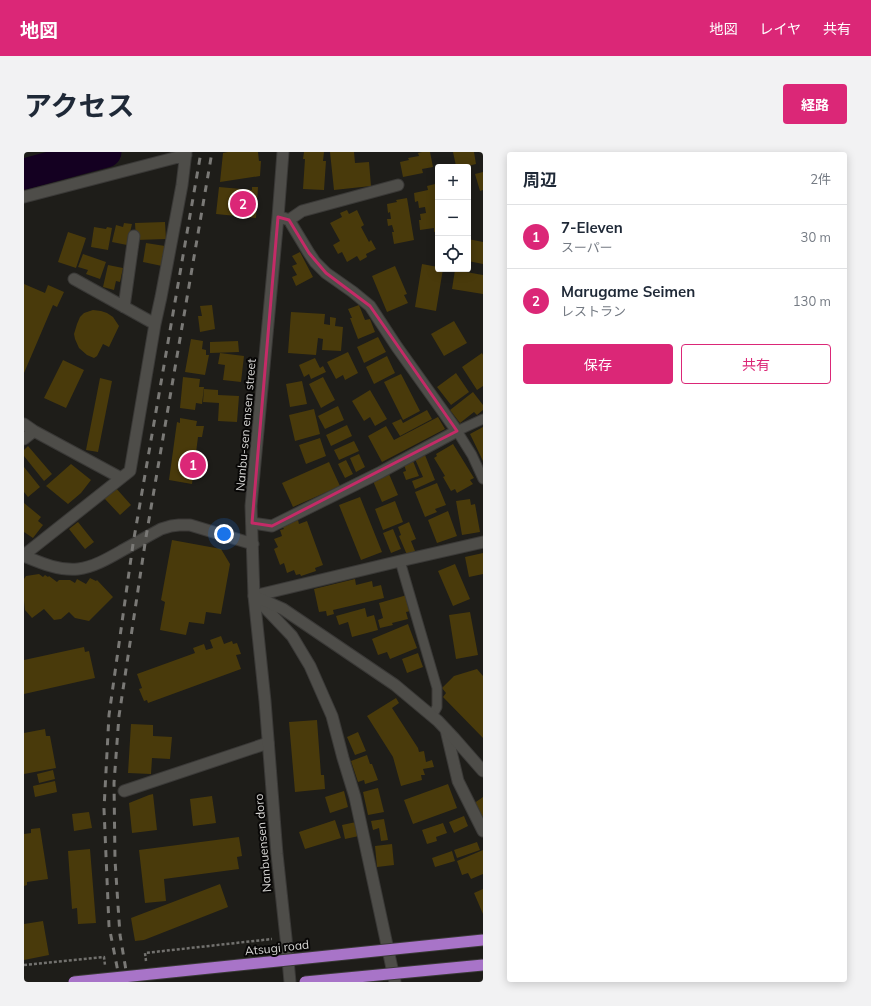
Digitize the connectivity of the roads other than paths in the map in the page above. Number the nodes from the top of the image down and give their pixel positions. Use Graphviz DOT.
graph roads {
  1 [pos="283,152"];
  2 [pos="186,153"];
  3 [pos="398,186"];
  4 [pos="24,197"];
  5 [pos="278,217"];
  6 [pos="289,220"];
  7 [pos="134,236"];
  8 [pos="74,279"];
  9 [pos="124,307"];
  10 [pos="155,324"];
  11 [pos="483,419"];
  12 [pos="24,424"];
  13 [pos="34,431"];
  14 [pos="457,431"];
  15 [pos="24,439"];
  16 [pos="121,478"];
  17 [pos="483,479"];
  18 [pos="252,523"];
  19 [pos="483,542"];
  20 [pos="253,544"];
  21 [pos="24,555"];
  22 [pos="400,561"];
  23 [pos="254,596"];
  24 [pos="265,701"];
  25 [pos="432,716"];
  26 [pos="446,730"];
  27 [pos="268,743"];
  28 [pos="483,771"];
  29 [pos="124,791"];
  30 [pos="483,831"];
  31 [pos="483,940"];
  32 [pos="483,965"];
  33 [pos="74,982"];
  34 [pos="290,982"];
  35 [pos="305,982"];
  36 [pos="395,982"];
  1 -- 5 [label="street, Nanbu-sen ensen street"];
  2 -- 4 [label="street"];
  2 -- 10 [label="street"];
  3 -- 6 [label="street"];
  5 -- 6 [label="street"];
  5 -- 18 [label="street, Nanbu-sen ensen street"];
  6 -- 14 [label="street"];
  7 -- 9 [label="street"];
  8 -- 9 [label="street"];
  9 -- 10 [label="street"];
  10 -- 16 [label="street"];
  11 -- 14 [label="lane"];
  12 -- 13 [label="street"];
  13 -- 15 [label="street"];
  13 -- 16 [label="street"];
  14 -- 17 [label="lane"];
  14 -- 18 [label="street"];
  16 -- 21 [label="street"];
  18 -- 20 [label="street, Nanbu-sen ensen street"];
  19 -- 22 [label="street"];
  20 -- 21 [label="street"];
  20 -- 23 [label="street, Nanbu-sen ensen street"];
  22 -- 23 [label="street"];
  22 -- 25 [label="lane"];
  23 -- 24 [label="street, Nanbu-sen ensen street"];
  23 -- 25 [label="street"];
  23 -- 36 [label="street"];
  24 -- 27 [label="street, Nanbuensen doro"];
  25 -- 26 [label="street"];
  26 -- 28 [label="street"];
  26 -- 30 [label="street"];
  27 -- 29 [label="street"];
  27 -- 34 [label="street, Nanbuensen doro"];
  31 -- 33 [label="highway, Atsugi road, bridge"];
  32 -- 35 [label="highway, bridge"];
}
